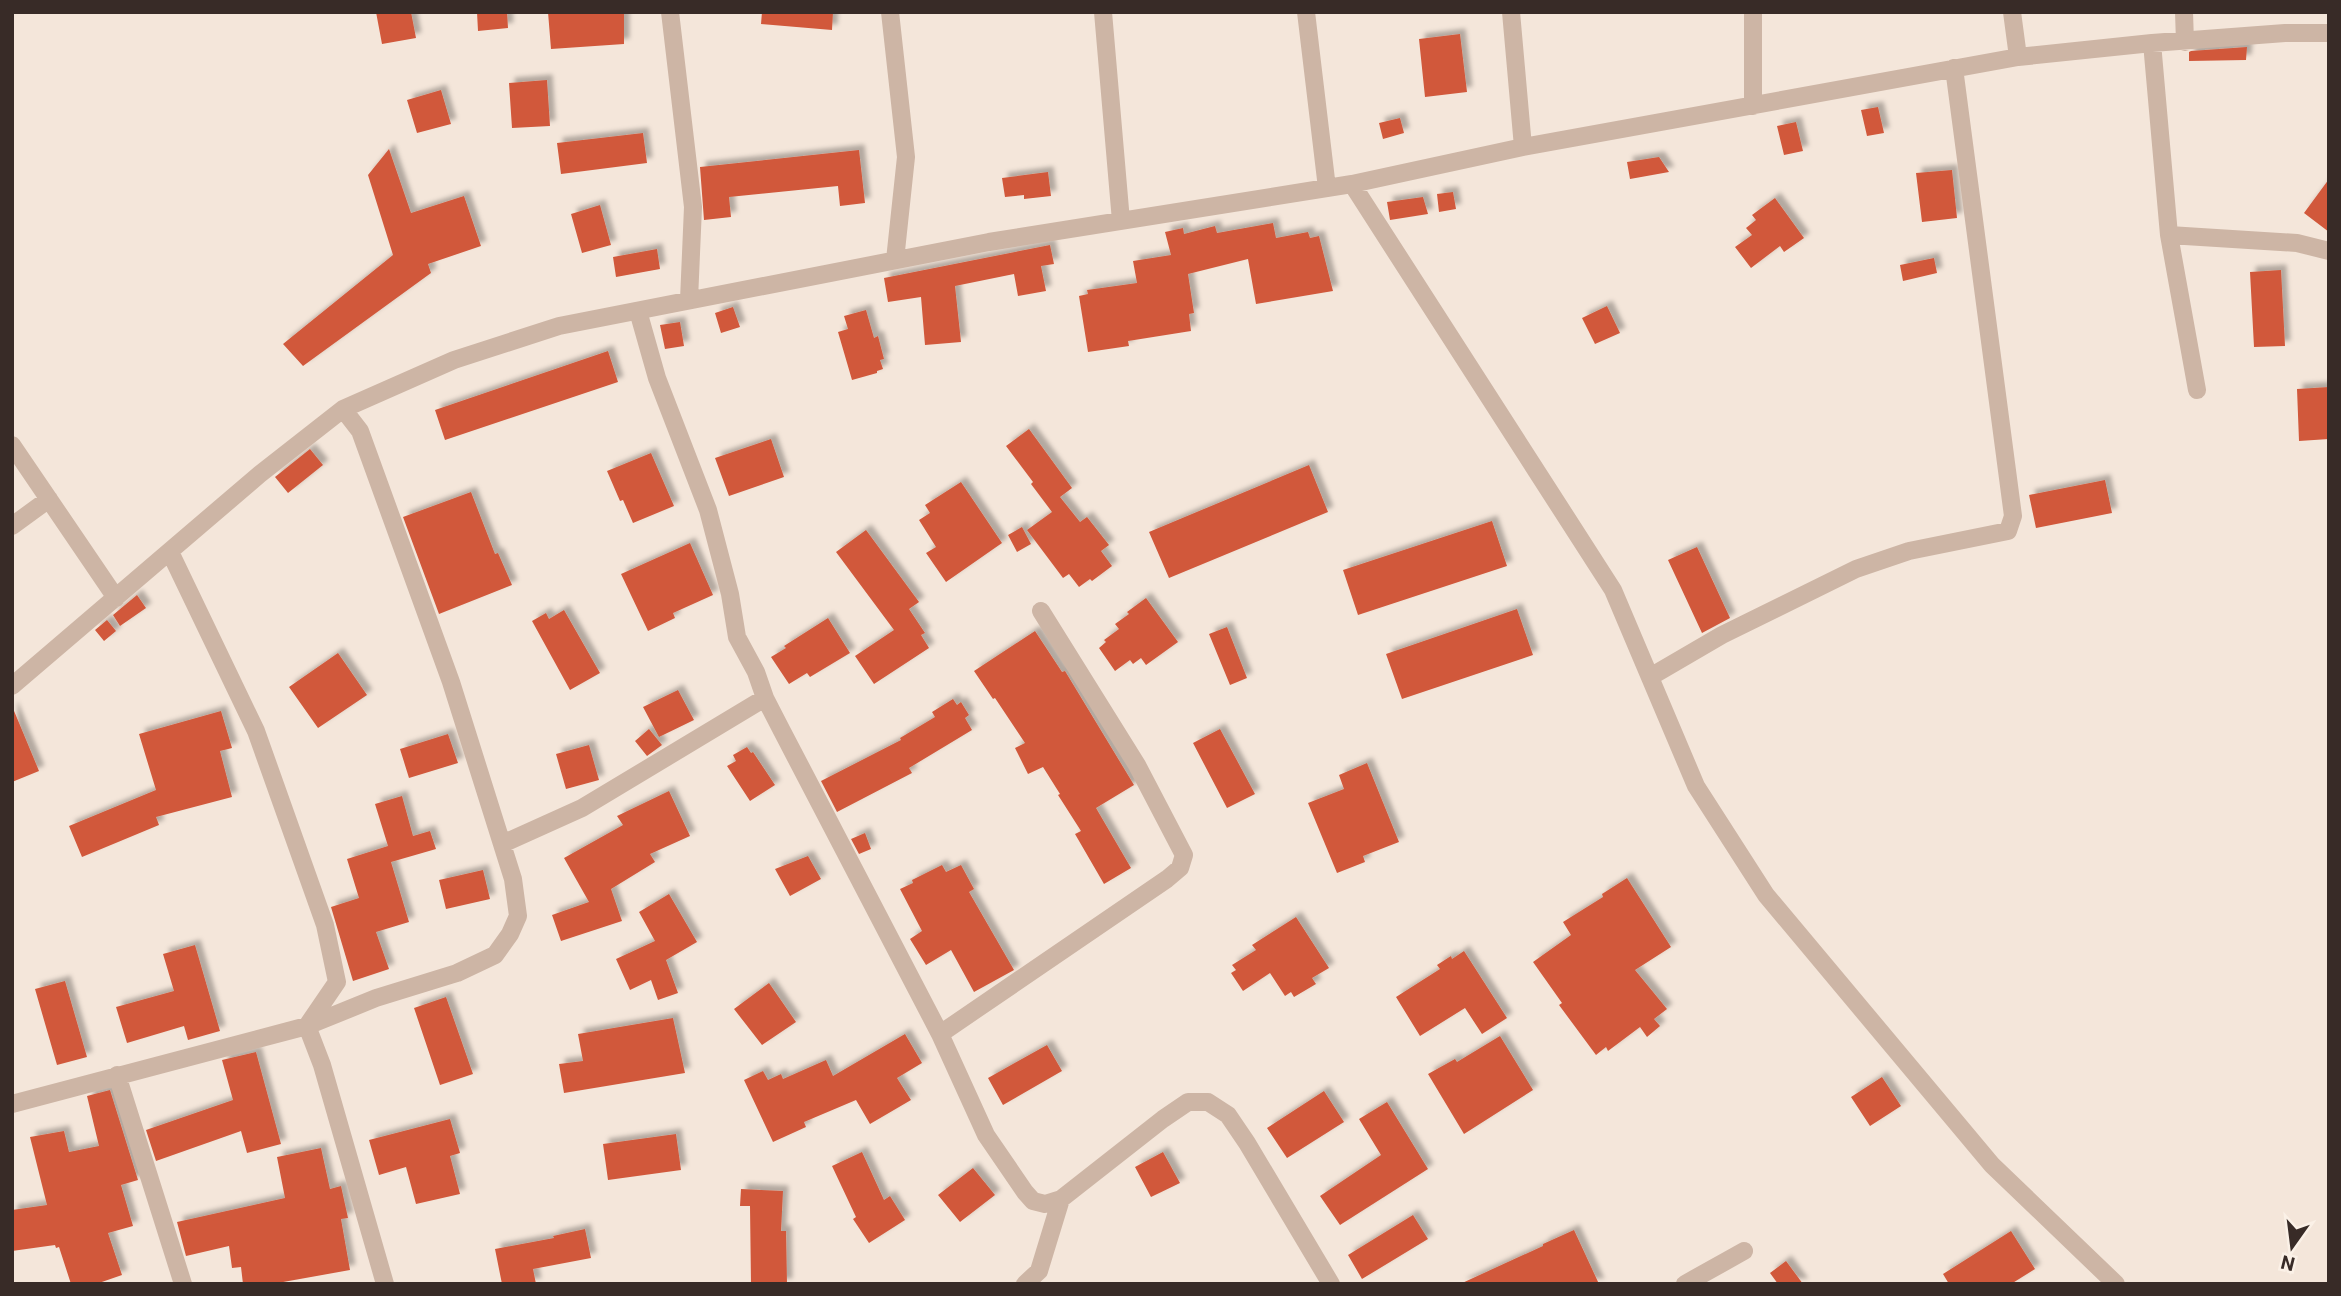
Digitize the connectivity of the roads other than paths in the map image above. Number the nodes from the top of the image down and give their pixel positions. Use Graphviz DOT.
graph roads {
  1 [pos="670,12"];
  2 [pos="890,12"];
  3 [pos="1103,12"];
  4 [pos="1306,12"];
  5 [pos="1511,12"];
  6 [pos="1753,12"];
  7 [pos="2012,12"];
  8 [pos="2184,12"];
  9 [pos="2329,33"];
  10 [pos="2185,42"];
  11 [pos="2152,43"];
  12 [pos="2018,57"];
  13 [pos="1954,68"];
  14 [pos="1753,106"];
  15 [pos="1523,147"];
  16 [pos="1352,184"];
  17 [pos="1327,188"];
  18 [pos="1121,221"];
  19 [pos="2169,235"];
  20 [pos="2329,251"];
  21 [pos="895,260"];
  22 [pos="689,300"];
  23 [pos="638,311"];
  24 [pos="2197,390"];
  25 [pos="343,409"];
  26 [pos="12,445"];
  27 [pos="49,499"];
  28 [pos="12,526"];
  29 [pos="170,552"];
  30 [pos="116,598"];
  31 [pos="1041,611"];
  32 [pos="1650,677"];
  33 [pos="12,686"];
  34 [pos="765,698"];
  35 [pos="502,844"];
  36 [pos="307,1026"];
  37 [pos="940,1034"];
  38 [pos="117,1075"];
  39 [pos="12,1104"];
  40 [pos="1061,1199"];
  41 [pos="1744,1251"];
  42 [pos="183,1284"];
  43 [pos="385,1284"];
  44 [pos="1025,1284"];
  45 [pos="1331,1284"];
  46 [pos="1685,1284"];
  47 [pos="2116,1284"];
  1 -- 22 [label="street"];
  2 -- 21 [label="street"];
  3 -- 18 [label="street"];
  4 -- 17 [label="street"];
  5 -- 15 [label="street"];
  6 -- 14 [label="street"];
  7 -- 12 [label="street"];
  8 -- 10 [label="street"];
  9 -- 10 [label="street"];
  10 -- 11 [label="street"];
  11 -- 12 [label="street"];
  11 -- 19 [label="street"];
  12 -- 13 [label="street"];
  13 -- 14 [label="street"];
  13 -- 32 [label="street"];
  14 -- 15 [label="street"];
  15 -- 16 [label="street"];
  16 -- 17 [label="street"];
  16 -- 32 [label="street"];
  17 -- 18 [label="street"];
  18 -- 21 [label="street"];
  19 -- 20 [label="street"];
  19 -- 24 [label="street"];
  21 -- 22 [label="street"];
  22 -- 23 [label="street"];
  23 -- 25 [label="street"];
  23 -- 34 [label="street"];
  25 -- 29 [label="street"];
  25 -- 35 [label="street"];
  26 -- 27 [label="street"];
  27 -- 28 [label="street"];
  27 -- 30 [label="street"];
  29 -- 30 [label="street"];
  29 -- 36 [label="street"];
  30 -- 33 [label="street"];
  31 -- 37 [label="street"];
  32 -- 47 [label="street"];
  34 -- 35 [label="street"];
  34 -- 37 [label="street"];
  35 -- 36 [label="street"];
  36 -- 38 [label="street"];
  36 -- 43 [label="street"];
  37 -- 40 [label="street"];
  38 -- 39 [label="street"];
  38 -- 42 [label="street"];
  40 -- 44 [label="street"];
  40 -- 45 [label="street"];
  41 -- 46 [label="street"];
}
